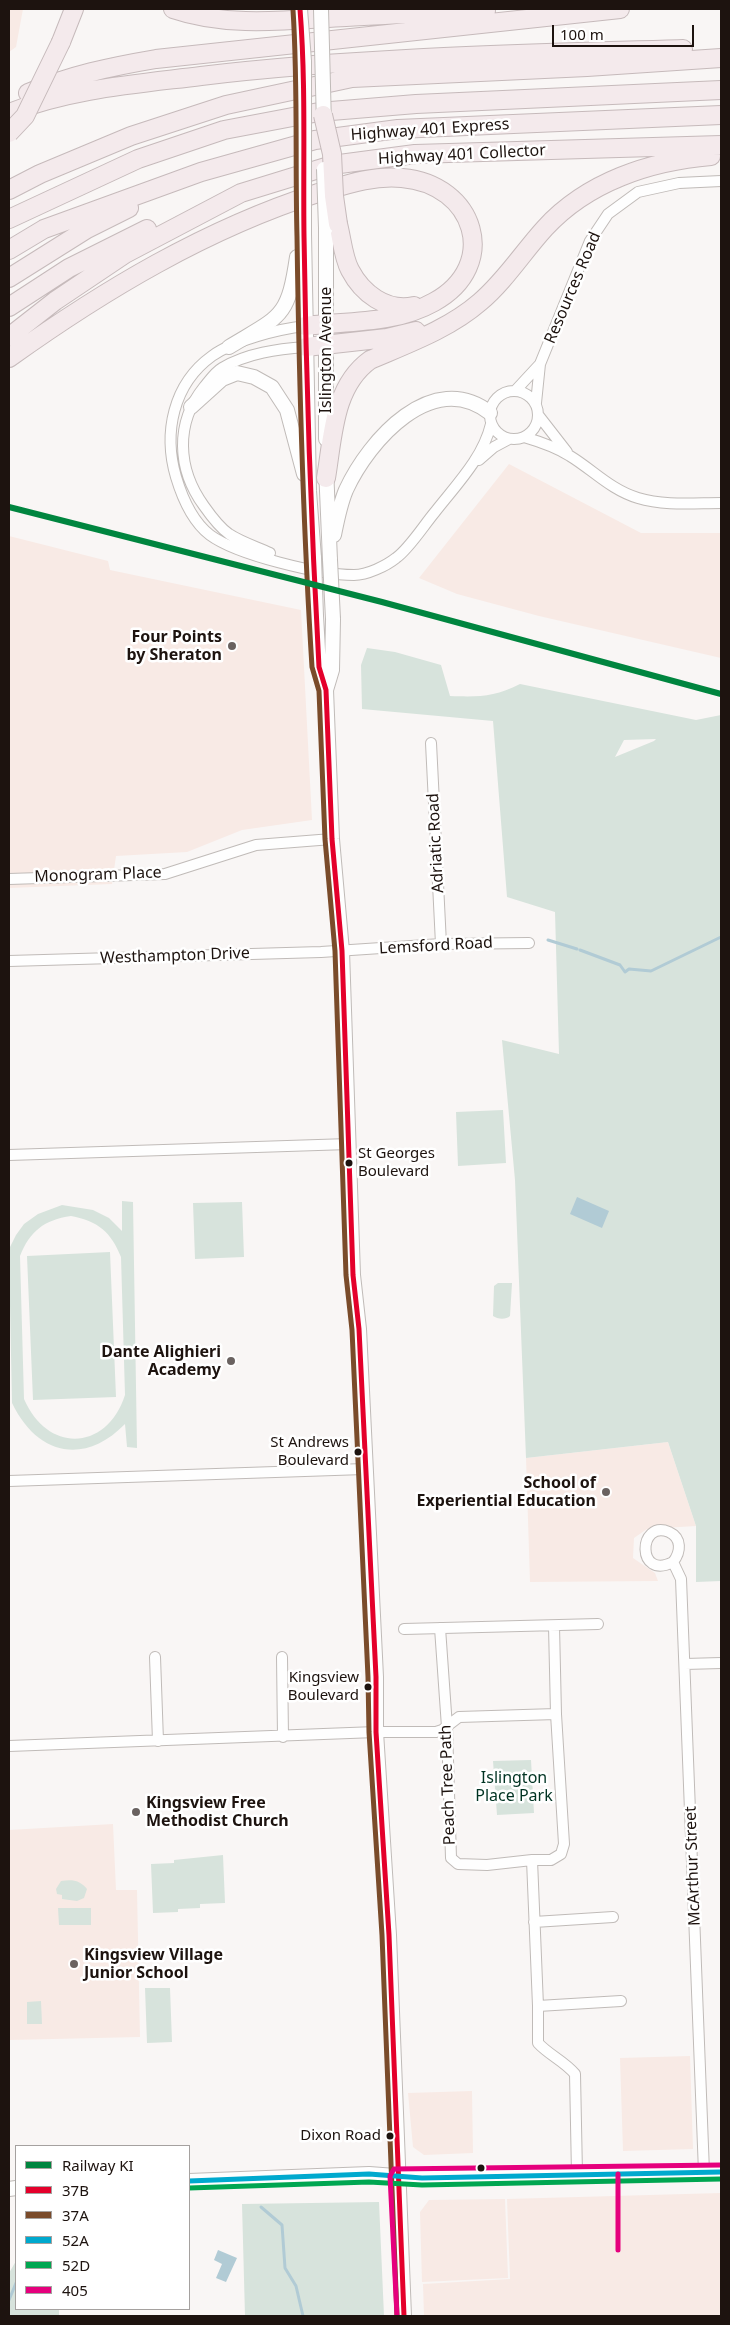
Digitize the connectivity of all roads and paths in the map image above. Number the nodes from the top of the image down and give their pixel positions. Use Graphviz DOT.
graph roads {
  1 [pos="74,9"];
  2 [pos="173,9"];
  3 [pos="300,9"];
  4 [pos="321,9"];
  5 [pos="520,9"];
  6 [pos="614,9"];
  7 [pos="721,46"];
  8 [pos="721,58"];
  9 [pos="721,90"];
  10 [pos="9,100"];
  11 [pos="9,114"];
  12 [pos="323,115"];
  13 [pos="721,115"];
  14 [pos="9,134"];
  15 [pos="721,144"];
  16 [pos="721,155"];
  17 [pos="201,172"];
  18 [pos="721,181"];
  19 [pos="9,190"];
  20 [pos="241,193"];
  21 [pos="9,218"];
  22 [pos="332,226"];
  23 [pos="304,234"];
  24 [pos="9,250"];
  25 [pos="9,278"];
  26 [pos="436,301"];
  27 [pos="9,307"];
  28 [pos="452,321"];
  29 [pos="326,324"];
  30 [pos="305,326"];
  31 [pos="9,337"];
  32 [pos="326,344"];
  33 [pos="229,347"];
  34 [pos="306,347"];
  35 [pos="9,358"];
  36 [pos="540,364"];
  37 [pos="515,391"];
  38 [pos="536,404"];
  39 [pos="191,407"];
  40 [pos="539,416"];
  41 [pos="491,418"];
  42 [pos="524,437"];
  43 [pos="510,439"];
  44 [pos="571,456"];
  45 [pos="472,465"];
  46 [pos="326,478"];
  47 [pos="309,491"];
  48 [pos="721,503"];
  49 [pos="330,560"];
  50 [pos="303,568"];
  51 [pos="326,690"];
  52 [pos="431,743"];
  53 [pos="332,839"];
  54 [pos="9,879"];
  55 [pos="529,943"];
  56 [pos="441,944"];
  57 [pos="342,951"];
  58 [pos="9,961"];
  59 [pos="349,1144"];
  60 [pos="9,1155"];
  61 [pos="364,1469"];
  62 [pos="9,1481"];
  63 [pos="673,1562"];
  64 [pos="598,1624"];
  65 [pos="554,1626"];
  66 [pos="440,1628"];
  67 [pos="404,1629"];
  68 [pos="155,1657"];
  69 [pos="282,1658"];
  70 [pos="721,1663"];
  71 [pos="685,1664"];
  72 [pos="556,1714"];
  73 [pos="447,1727"];
  74 [pos="376,1732"];
  75 [pos="283,1737"];
  76 [pos="158,1741"];
  77 [pos="9,1746"];
  78 [pos="532,1860"];
  79 [pos="613,1917"];
  80 [pos="534,1922"];
  81 [pos="621,2001"];
  82 [pos="538,2006"];
  83 [pos="704,2172"];
  84 [pos="721,2172"];
  85 [pos="577,2174"];
  86 [pos="397,2176"];
  87 [pos="190,2180"];
  88 [pos="404,2316"];
  1 -- 14 [label="highway, bridge"];
  2 -- 5 [label="highway"];
  3 -- 23 [label="main road, Islington Avenue, bridge"];
  4 -- 12 [label="main road, bridge"];
  5 -- 6 [label="highway"];
  6 -- 10 [label="highway"];
  7 -- 11 [label="highway"];
  8 -- 19 [label="highway"];
  9 -- 21 [label="highway, Highway 401 Express"];
  12 -- 22 [label="highway, bridge"];
  13 -- 17 [label="highway, Highway 401 Express"];
  15 -- 20 [label="highway, Highway 401 Collector"];
  16 -- 28 [label="highway"];
  17 -- 24 [label="highway, Highway 401 Express"];
  17 -- 25 [label="highway"];
  18 -- 36 [label="street, Resources Road"];
  20 -- 27 [label="highway"];
  20 -- 31 [label="highway, Highway 401 Collector"];
  22 -- 26 [label="highway"];
  22 -- 29 [label="main road, Islington Avenue"];
  23 -- 30 [label="main road, Islington Avenue"];
  23 -- 33 [label="main road"];
  26 -- 29 [label="highway"];
  26 -- 35 [label="highway"];
  28 -- 32 [label="highway"];
  28 -- 46 [label="highway"];
  29 -- 30 [label="highway"];
  29 -- 32 [label="main road, Islington Avenue"];
  30 -- 33 [label="street"];
  30 -- 34 [label="main road, Islington Avenue"];
  32 -- 34 [label="highway"];
  32 -- 46 [label="main road, Islington Avenue"];
  33 -- 50 [label="street"];
  34 -- 39 [label="street"];
  34 -- 47 [label="main road, Islington Avenue"];
  36 -- 37 [label="street, Resources Road"];
  36 -- 38 [label="street, Resources Road"];
  37 -- 38 [label="street"];
  37 -- 41 [label="street"];
  38 -- 40 [label="street"];
  39 -- 47 [label="main road"];
  39 -- 50 [label="street"];
  40 -- 42 [label="street"];
  40 -- 44 [label="street"];
  41 -- 43 [label="street"];
  41 -- 45 [label="street"];
  41 -- 49 [label="main road"];
  42 -- 43 [label="street"];
  42 -- 44 [label="street"];
  43 -- 45 [label="street"];
  44 -- 48 [label="street"];
  45 -- 50 [label="street"];
  46 -- 49 [label="main road, Islington Avenue"];
  47 -- 51 [label="main road, Islington Avenue, bridge"];
  49 -- 51 [label="main road, Islington Avenue, bridge"];
  51 -- 53 [label="main road, Islington Avenue"];
  52 -- 56 [label="street, Adriatic Road"];
  53 -- 54 [label="street, Monogram Place"];
  53 -- 57 [label="main road, Islington Avenue"];
  55 -- 56 [label="street, Lemsford Road"];
  56 -- 57 [label="street, Lemsford Road"];
  57 -- 58 [label="street, Westhampton Drive"];
  57 -- 59 [label="main road, Islington Avenue"];
  59 -- 60 [label="street"];
  59 -- 61 [label="main road, Islington Avenue"];
  61 -- 62 [label="street"];
  61 -- 74 [label="main road, Islington Avenue"];
  63 -- 71 [label="street, McArthur Street"];
  64 -- 65 [label="street"];
  65 -- 66 [label="street"];
  65 -- 72 [label="street"];
  66 -- 67 [label="street"];
  66 -- 73 [label="street, Peach Tree Path"];
  68 -- 76 [label="street"];
  69 -- 75 [label="street"];
  70 -- 71 [label="street"];
  71 -- 83 [label="street, McArthur Street"];
  72 -- 73 [label="street"];
  72 -- 78 [label="street"];
  73 -- 74 [label="street"];
  73 -- 78 [label="street, Peach Tree Path"];
  74 -- 75 [label="street"];
  74 -- 86 [label="main road, Islington Avenue"];
  75 -- 76 [label="street"];
  76 -- 77 [label="street"];
  78 -- 80 [label="street"];
  79 -- 80 [label="street"];
  80 -- 82 [label="street"];
  81 -- 82 [label="street"];
  82 -- 85 [label="street"];
  83 -- 84 [label="main road"];
  83 -- 85 [label="main road"];
  85 -- 86 [label="main road"];
  86 -- 87 [label="main road"];
  86 -- 88 [label="main road, Islington Avenue"];
}
